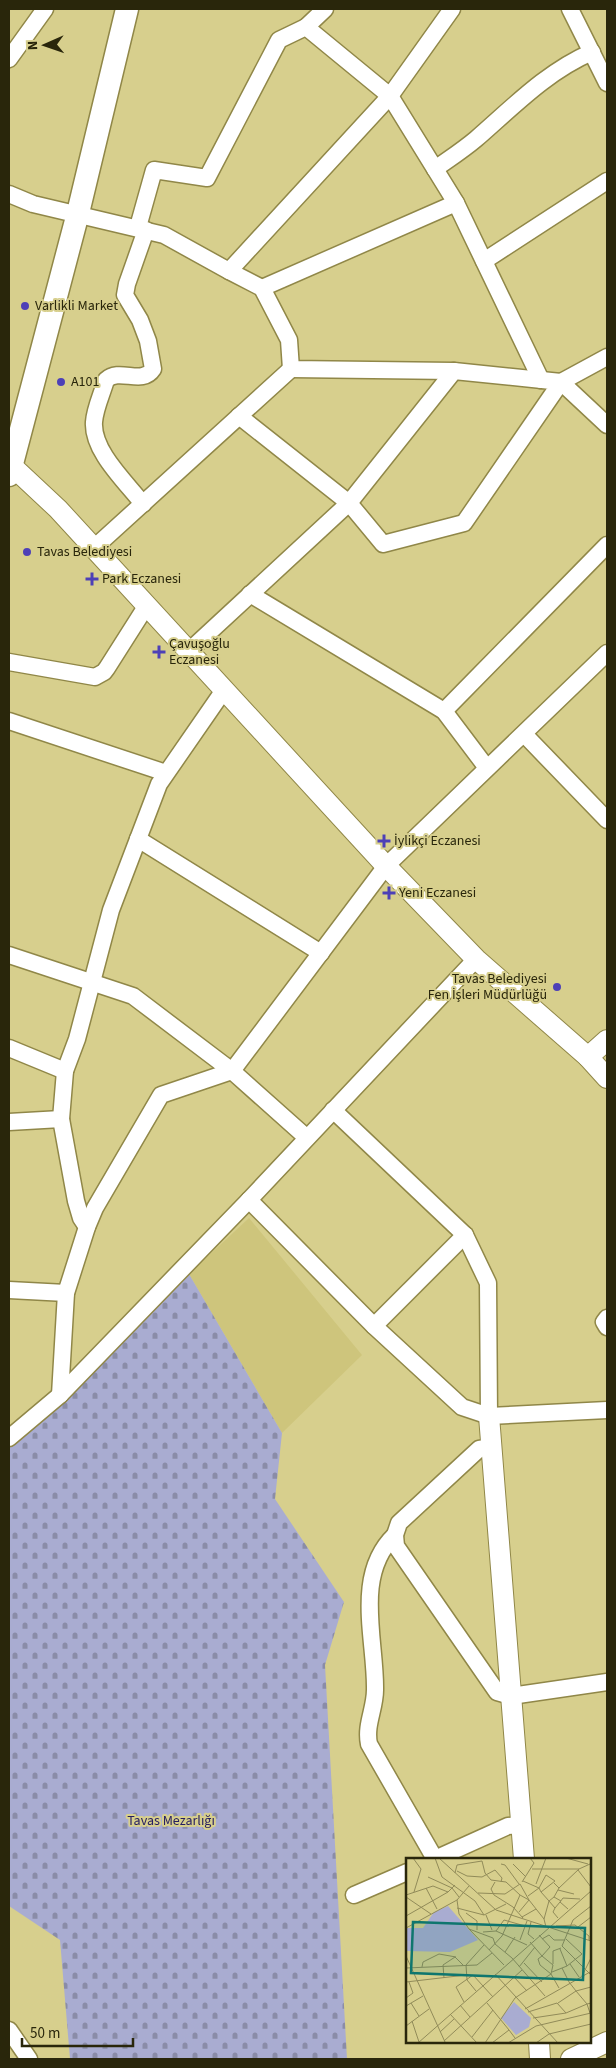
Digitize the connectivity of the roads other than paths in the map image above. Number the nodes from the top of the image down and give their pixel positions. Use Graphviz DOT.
graph roads {
  1 [pos="46,9"];
  2 [pos="127,9"];
  3 [pos="325,9"];
  4 [pos="452,9"];
  5 [pos="556,9"];
  6 [pos="573,14"];
  7 [pos="306,27"];
  8 [pos="592,52"];
  9 [pos="9,60"];
  10 [pos="607,83"];
  11 [pos="390,96"];
  12 [pos="435,169"];
  13 [pos="607,181"];
  14 [pos="9,194"];
  15 [pos="456,203"];
  16 [pos="78,213"];
  17 [pos="142,228"];
  18 [pos="484,261"];
  19 [pos="229,271"];
  20 [pos="262,288"];
  21 [pos="607,357"];
  22 [pos="291,369"];
  23 [pos="454,372"];
  24 [pos="541,380"];
  25 [pos="561,382"];
  26 [pos="239,416"];
  27 [pos="607,425"];
  28 [pos="9,467"];
  29 [pos="349,503"];
  30 [pos="143,504"];
  31 [pos="607,545"];
  32 [pos="94,548"];
  33 [pos="250,594"];
  34 [pos="147,606"];
  35 [pos="188,651"];
  36 [pos="607,653"];
  37 [pos="9,662"];
  38 [pos="224,690"];
  39 [pos="444,711"];
  40 [pos="9,721"];
  41 [pos="524,734"];
  42 [pos="487,768"];
  43 [pos="166,773"];
  44 [pos="607,820"];
  45 [pos="138,839"];
  46 [pos="386,866"];
  47 [pos="321,953"];
  48 [pos="9,955"];
  49 [pos="476,959"];
  50 [pos="92,982"];
  51 [pos="607,1040"];
  52 [pos="9,1048"];
  53 [pos="588,1058"];
  54 [pos="65,1071"];
  55 [pos="232,1072"];
  56 [pos="607,1078"];
  57 [pos="333,1110"];
  58 [pos="61,1119"];
  59 [pos="9,1122"];
  60 [pos="306,1137"];
  61 [pos="249,1200"];
  62 [pos="87,1227"];
  63 [pos="465,1234"];
  64 [pos="9,1290"];
  65 [pos="66,1293"];
  66 [pos="607,1318"];
  67 [pos="374,1326"];
  68 [pos="607,1327"];
  69 [pos="60,1395"];
  70 [pos="607,1410"];
  71 [pos="489,1416"];
  72 [pos="9,1438"];
  73 [pos="492,1447"];
  74 [pos="395,1535"];
  75 [pos="607,1682"];
  76 [pos="512,1696"];
  77 [pos="522,1825"];
  78 [pos="434,1858"];
  79 [pos="437,1858"];
  80 [pos="524,1858"];
  81 [pos="406,1872"];
  82 [pos="354,1896"];
  83 [pos="9,2030"];
  84 [pos="607,2042"];
  85 [pos="539,2043"];
  86 [pos="29,2059"];
  87 [pos="540,2059"];
  88 [pos="571,2059"];
  1 -- 9 [label="street"];
  2 -- 16 [label="main road"];
  3 -- 7 [label="street"];
  4 -- 11 [label="street"];
  5 -- 6 [label="street"];
  6 -- 8 [label="street"];
  7 -- 11 [label="street"];
  7 -- 17 [label="street"];
  8 -- 10 [label="street"];
  8 -- 12 [label="street"];
  11 -- 12 [label="street"];
  11 -- 19 [label="street"];
  12 -- 15 [label="street"];
  13 -- 18 [label="street"];
  14 -- 16 [label="street"];
  15 -- 18 [label="street"];
  15 -- 20 [label="street"];
  16 -- 17 [label="street"];
  16 -- 28 [label="main road"];
  17 -- 19 [label="street"];
  17 -- 30 [label="street"];
  18 -- 24 [label="street"];
  19 -- 20 [label="street"];
  20 -- 22 [label="street"];
  21 -- 25 [label="street"];
  22 -- 23 [label="street"];
  22 -- 26 [label="street"];
  23 -- 24 [label="street"];
  23 -- 29 [label="street"];
  24 -- 25 [label="street"];
  25 -- 27 [label="street"];
  25 -- 29 [label="street"];
  26 -- 29 [label="street"];
  26 -- 30 [label="street"];
  28 -- 32 [label="street"];
  29 -- 33 [label="street"];
  30 -- 32 [label="street"];
  31 -- 39 [label="street"];
  32 -- 34 [label="street"];
  33 -- 35 [label="street"];
  33 -- 39 [label="street"];
  34 -- 35 [label="street"];
  34 -- 37 [label="street"];
  35 -- 38 [label="street"];
  36 -- 41 [label="street"];
  38 -- 43 [label="street"];
  38 -- 46 [label="street"];
  39 -- 42 [label="street"];
  40 -- 43 [label="street"];
  41 -- 42 [label="street"];
  41 -- 44 [label="street"];
  42 -- 46 [label="street"];
  43 -- 45 [label="street"];
  45 -- 47 [label="street"];
  45 -- 50 [label="street"];
  46 -- 47 [label="street"];
  46 -- 49 [label="street"];
  47 -- 55 [label="street"];
  48 -- 50 [label="street"];
  49 -- 53 [label="street"];
  49 -- 57 [label="street"];
  50 -- 54 [label="street"];
  50 -- 55 [label="street"];
  51 -- 53 [label="street"];
  52 -- 54 [label="street"];
  53 -- 56 [label="street"];
  54 -- 58 [label="street"];
  55 -- 60 [label="street"];
  55 -- 62 [label="street"];
  57 -- 60 [label="street"];
  57 -- 63 [label="street"];
  58 -- 59 [label="street"];
  58 -- 62 [label="street"];
  60 -- 61 [label="street"];
  61 -- 67 [label="street"];
  61 -- 69 [label="street"];
  62 -- 65 [label="street"];
  63 -- 67 [label="street"];
  63 -- 71 [label="street"];
  64 -- 65 [label="street"];
  65 -- 69 [label="street"];
  66 -- 68 [label="street"];
  67 -- 71 [label="street"];
  69 -- 72 [label="street"];
  70 -- 71 [label="street"];
  71 -- 73 [label="street"];
  73 -- 74 [label="street"];
  73 -- 76 [label="street"];
  74 -- 76 [label="street"];
  74 -- 78 [label="street"];
  75 -- 76 [label="street"];
  76 -- 77 [label="street"];
  77 -- 79 [label="street"];
  77 -- 80 [label="street"];
  81 -- 82 [label="street"];
  83 -- 86 [label="street"];
  84 -- 88 [label="street"];
  85 -- 87 [label="street"];
}
